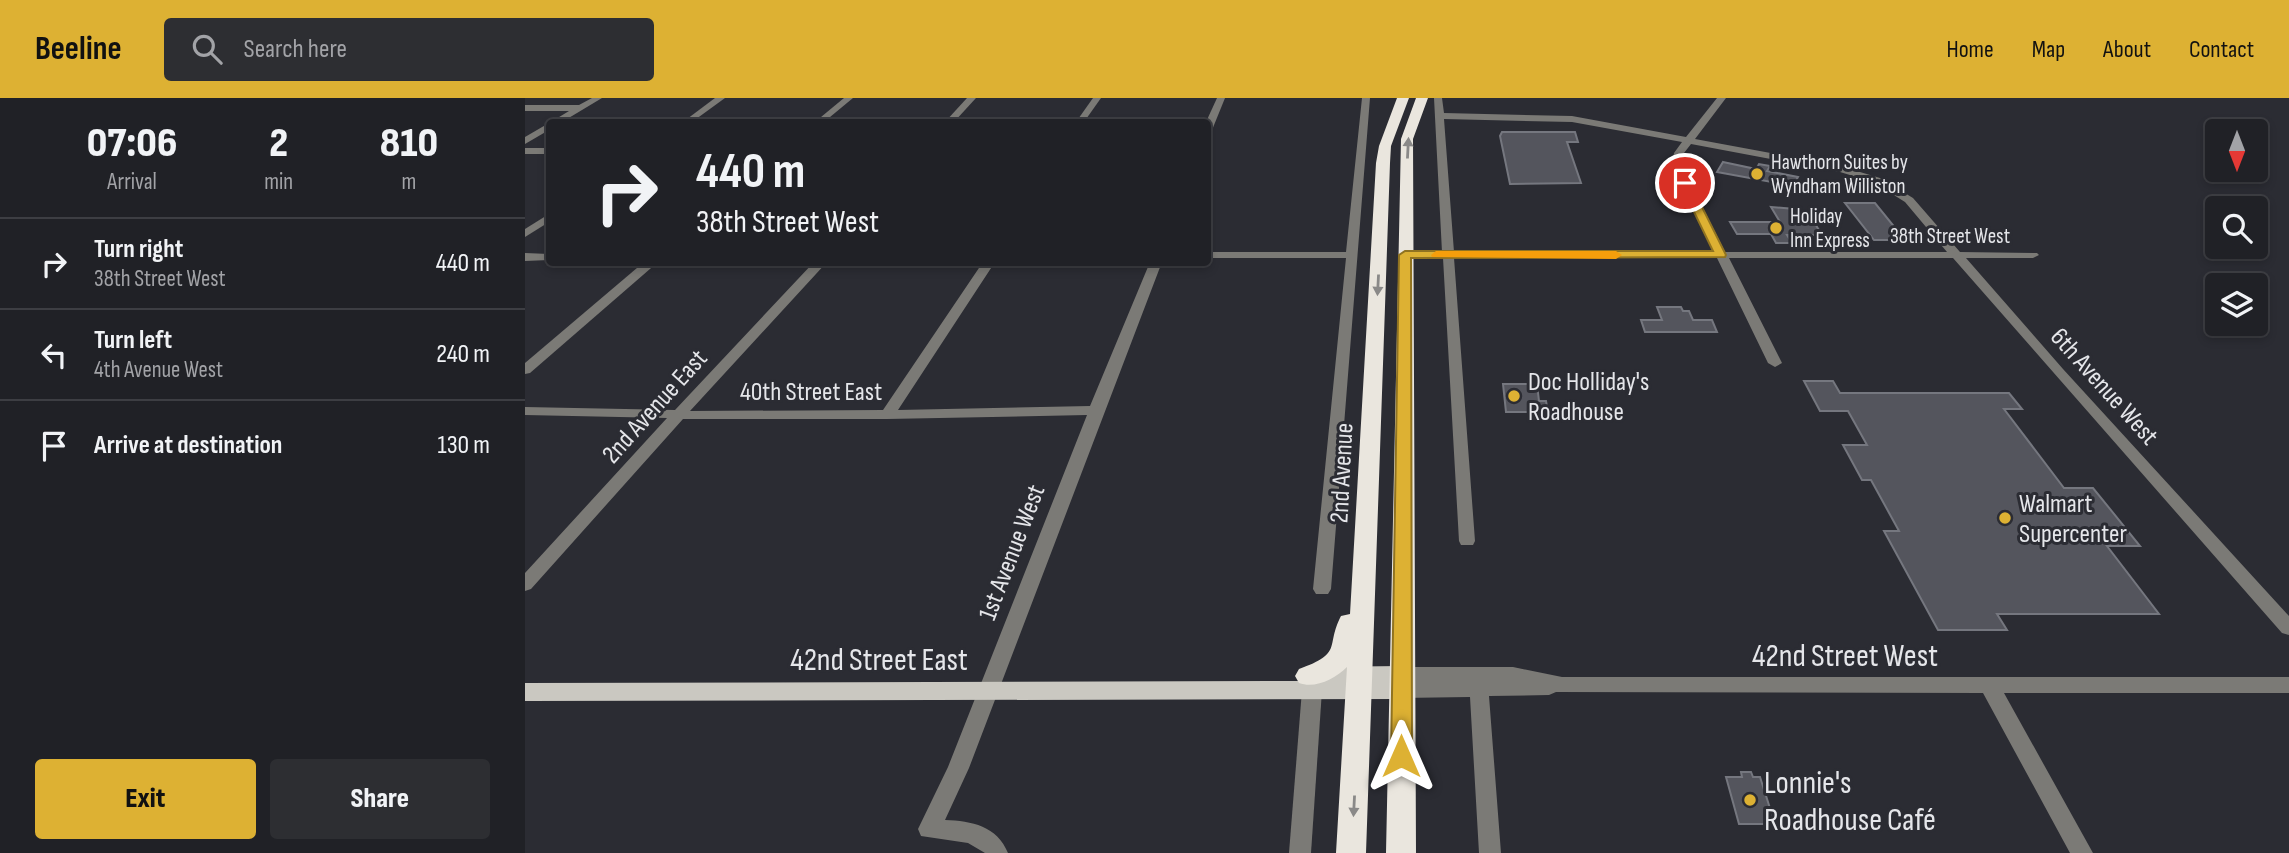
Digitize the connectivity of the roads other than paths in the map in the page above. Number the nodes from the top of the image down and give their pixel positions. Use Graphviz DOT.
graph roads {
  1 [pos="598,98"];
  2 [pos="721,98"];
  3 [pos="849,98"];
  4 [pos="972,98"];
  5 [pos="1097,98"];
  6 [pos="1221,98"];
  7 [pos="1366,98"];
  8 [pos="1403,98"];
  9 [pos="1422,98"];
  10 [pos="1439,98"];
  11 [pos="1722,98"];
  12 [pos="525,108"];
  13 [pos="581,108"];
  14 [pos="1440,116"];
  15 [pos="561,119"];
  16 [pos="691,119"];
  17 [pos="823,119"];
  18 [pos="952,119"];
  19 [pos="1082,119"];
  20 [pos="1211,121"];
  21 [pos="546,129"];
  22 [pos="1389,132"];
  23 [pos="525,141"];
  24 [pos="1689,141"];
  25 [pos="525,151"];
  26 [pos="546,151"];
  27 [pos="546,219"];
  28 [pos="525,234"];
  29 [pos="1211,255"];
  30 [pos="1352,255"];
  31 [pos="1405,255"];
  32 [pos="1449,255"];
  33 [pos="1721,255"];
  34 [pos="1957,255"];
  35 [pos="2033,255"];
  36 [pos="525,257"];
  37 [pos="546,257"];
  38 [pos="647,266"];
  39 [pos="817,266"];
  40 [pos="986,266"];
  41 [pos="1154,266"];
  42 [pos="1775,363"];
  43 [pos="525,370"];
  44 [pos="1096,410"];
  45 [pos="525,411"];
  46 [pos="681,414"];
  47 [pos="887,415"];
  48 [pos="1370,472"];
  49 [pos="1467,541"];
  50 [pos="525,584"];
  51 [pos="1322,589"];
  52 [pos="2289,628"];
  53 [pos="1360,682"];
  54 [pos="1401,682"];
  55 [pos="1310,683"];
  56 [pos="1562,685"];
  57 [pos="1989,685"];
  58 [pos="2289,685"];
  59 [pos="1479,689"];
  60 [pos="986,691"];
  61 [pos="525,692"];
  62 [pos="997,853"];
  63 [pos="1300,853"];
  64 [pos="1351,853"];
  65 [pos="1401,853"];
  66 [pos="1490,853"];
  67 [pos="2082,853"];
  1 -- 13 [label="street"];
  2 -- 16 [label="street"];
  3 -- 17 [label="street"];
  4 -- 18 [label="street"];
  5 -- 19 [label="street"];
  6 -- 20 [label="street"];
  7 -- 30 [label="street"];
  8 -- 22 [label="highway, 2nd Avenue"];
  31 -- 9 [label="highway, one-way"];
  10 -- 14 [label="street"];
  11 -- 24 [label="street"];
  12 -- 13 [label="street"];
  13 -- 15 [label="street"];
  14 -- 24 [label="street, 6th Avenue West"];
  14 -- 32 [label="street"];
  21 -- 23 [label="street"];
  22 -- 31 [label="highway"];
  22 -- 48 [label="highway, 2nd Avenue, one-way"];
  24 -- 33 [label="street"];
  24 -- 34 [label="street, 6th Avenue West"];
  25 -- 26 [label="street"];
  27 -- 28 [label="street"];
  29 -- 30 [label="street"];
  30 -- 51 [label="street"];
  31 -- 32 [label="street, 38th Street West"];
  31 -- 54 [label="highway"];
  32 -- 33 [label="street, 38th Street West"];
  32 -- 49 [label="street"];
  33 -- 34 [label="street, 38th Street West"];
  33 -- 42 [label="street"];
  34 -- 35 [label="street, 38th Street West"];
  34 -- 52 [label="street, 6th Avenue West"];
  36 -- 37 [label="street"];
  38 -- 43 [label="street"];
  39 -- 46 [label="street, 2nd Avenue East"];
  40 -- 47 [label="street"];
  41 -- 44 [label="street, 1st Avenue West"];
  44 -- 47 [label="street, 40th Street East"];
  44 -- 60 [label="street, 1st Avenue West"];
  45 -- 46 [label="street, 40th Street East"];
  46 -- 47 [label="street, 40th Street East"];
  46 -- 50 [label="street, 2nd Avenue East"];
  48 -- 53 [label="highway, 2nd Avenue"];
  48 -- 55 [label="highway"];
  53 -- 54 [label="main road, 42nd Street East"];
  53 -- 55 [label="main road, 42nd Street East"];
  53 -- 64 [label="highway, 2nd Avenue, one-way"];
  54 -- 56 [label="street, 42nd Street West"];
  54 -- 59 [label="street"];
  54 -- 65 [label="highway"];
  55 -- 60 [label="main road, 42nd Street East"];
  55 -- 63 [label="street"];
  56 -- 57 [label="street, 42nd Street West"];
  56 -- 59 [label="street"];
  57 -- 58 [label="street, 42nd Street West"];
  57 -- 67 [label="street"];
  59 -- 66 [label="street"];
  60 -- 61 [label="main road, 42nd Street East"];
  60 -- 62 [label="street, 1st Avenue West"];
}
